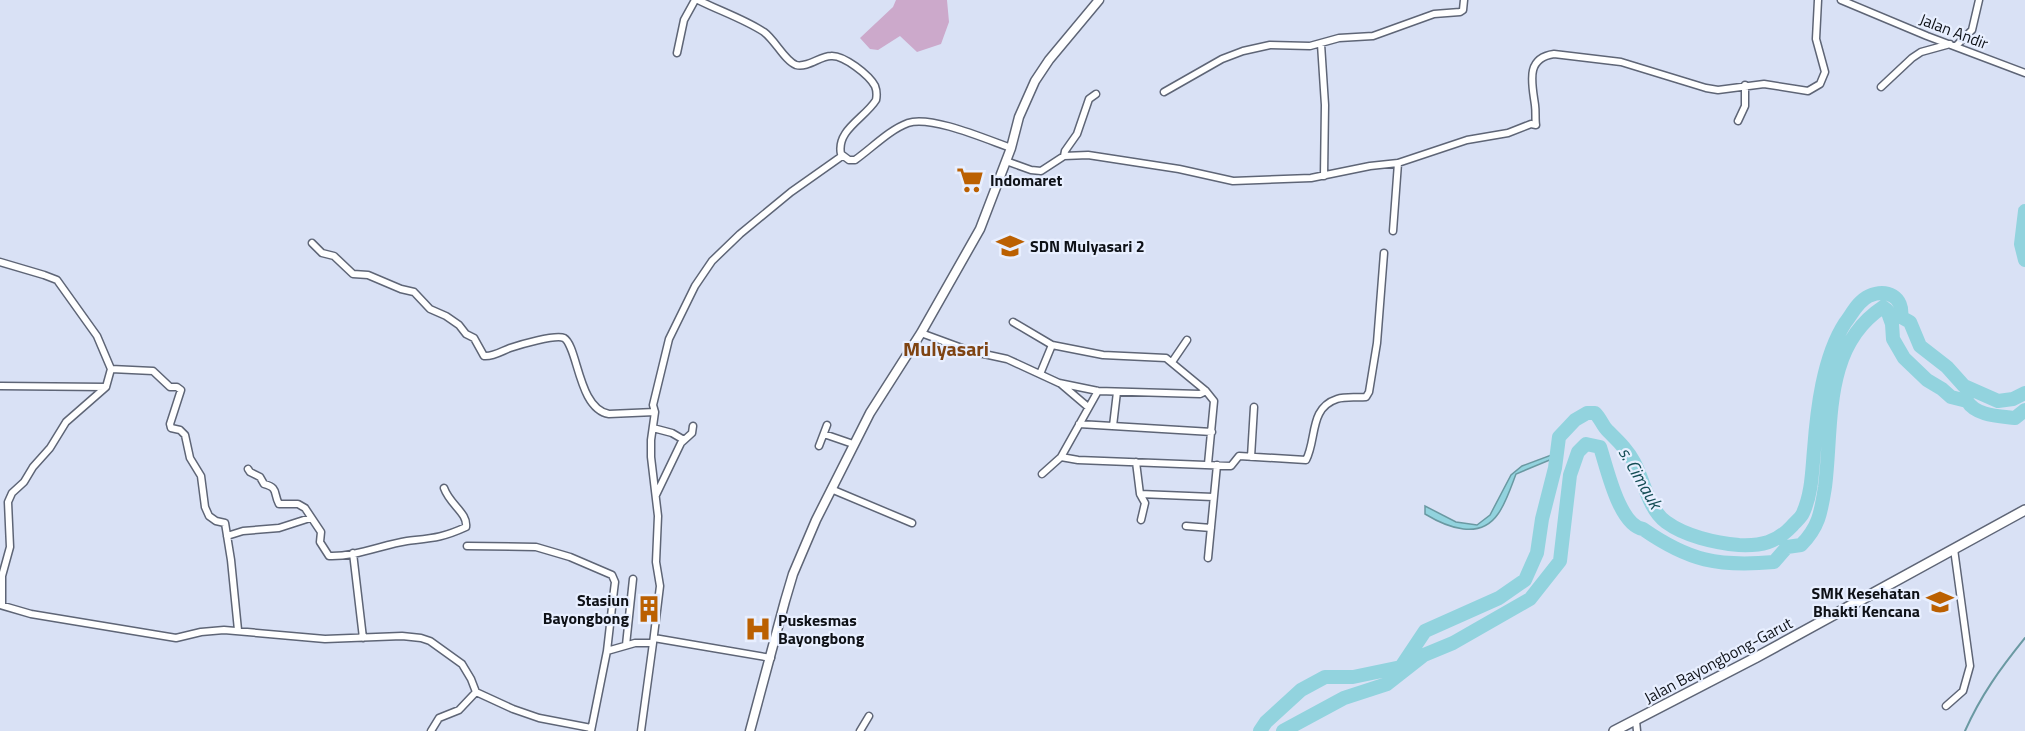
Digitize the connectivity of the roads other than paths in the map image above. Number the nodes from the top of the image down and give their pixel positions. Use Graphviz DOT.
graph roads {
  1 [pos="697,0"];
  2 [pos="1099,0"];
  3 [pos="1464,0"];
  4 [pos="1818,0"];
  5 [pos="1841,0"];
  6 [pos="1979,0"];
  7 [pos="706,2"];
  8 [pos="1321,44"];
  9 [pos="1953,45"];
  10 [pos="677,53"];
  11 [pos="2025,73"];
  12 [pos="1745,85"];
  13 [pos="1881,87"];
  14 [pos="1164,93"];
  15 [pos="1096,94"];
  16 [pos="1738,122"];
  17 [pos="1011,148"];
  18 [pos="842,156"];
  19 [pos="1064,156"];
  20 [pos="1006,161"];
  21 [pos="1398,163"];
  22 [pos="1324,176"];
  23 [pos="1393,231"];
  24 [pos="312,243"];
  25 [pos="1384,254"];
  26 [pos="0,262"];
  27 [pos="1013,322"];
  28 [pos="921,333"];
  29 [pos="1187,340"];
  30 [pos="1052,345"];
  31 [pos="1172,362"];
  32 [pos="111,369"];
  33 [pos="1040,374"];
  34 [pos="1059,382"];
  35 [pos="0,386"];
  36 [pos="106,387"];
  37 [pos="1098,391"];
  38 [pos="1206,391"];
  39 [pos="1117,392"];
  40 [pos="1088,407"];
  41 [pos="1254,407"];
  42 [pos="655,411"];
  43 [pos="1079,424"];
  44 [pos="827,425"];
  45 [pos="693,426"];
  46 [pos="1113,426"];
  47 [pos="653,428"];
  48 [pos="1212,432"];
  49 [pos="824,434"];
  50 [pos="684,440"];
  51 [pos="853,444"];
  52 [pos="819,446"];
  53 [pos="1061,457"];
  54 [pos="1251,457"];
  55 [pos="1136,462"];
  56 [pos="1209,465"];
  57 [pos="1217,465"];
  58 [pos="248,469"];
  59 [pos="1042,474"];
  60 [pos="444,488"];
  61 [pos="831,489"];
  62 [pos="1140,494"];
  63 [pos="656,495"];
  64 [pos="1213,497"];
  65 [pos="2025,510"];
  66 [pos="310,518"];
  67 [pos="1141,520"];
  68 [pos="912,524"];
  69 [pos="1186,526"];
  70 [pos="1211,528"];
  71 [pos="227,536"];
  72 [pos="468,546"];
  73 [pos="1954,549"];
  74 [pos="354,553"];
  75 [pos="1208,558"];
  76 [pos="633,579"];
  77 [pos="1,605"];
  78 [pos="238,630"];
  79 [pos="363,638"];
  80 [pos="654,640"];
  81 [pos="626,645"];
  82 [pos="607,651"];
  83 [pos="771,658"];
  84 [pos="476,692"];
  85 [pos="1946,706"];
  86 [pos="869,716"];
  87 [pos="1636,720"];
  88 [pos="591,730"];
  89 [pos="431,731"];
  90 [pos="641,731"];
  91 [pos="750,731"];
  92 [pos="860,731"];
  93 [pos="1614,731"];
  94 [pos="1636,731"];
  1 -- 7 [label="street"];
  1 -- 10 [label="street"];
  2 -- 17 [label="main road"];
  3 -- 8 [label="street"];
  4 -- 12 [label="street"];
  5 -- 9 [label="street, Jalan Andir"];
  6 -- 9 [label="street"];
  7 -- 18 [label="street"];
  8 -- 14 [label="street"];
  8 -- 22 [label="street"];
  9 -- 11 [label="street, Jalan Andir"];
  9 -- 13 [label="street"];
  12 -- 16 [label="street"];
  12 -- 21 [label="street"];
  15 -- 19 [label="street"];
  17 -- 18 [label="street"];
  17 -- 20 [label="main road"];
  18 -- 42 [label="street"];
  19 -- 20 [label="street"];
  19 -- 22 [label="street"];
  20 -- 28 [label="main road"];
  21 -- 22 [label="street"];
  21 -- 23 [label="street"];
  24 -- 42 [label="street"];
  25 -- 54 [label="street"];
  26 -- 32 [label="street"];
  27 -- 30 [label="street"];
  28 -- 33 [label="street"];
  28 -- 51 [label="main road"];
  29 -- 31 [label="street"];
  30 -- 31 [label="street"];
  30 -- 33 [label="street"];
  31 -- 38 [label="street"];
  32 -- 36 [label="street"];
  32 -- 71 [label="street"];
  33 -- 34 [label="street"];
  34 -- 37 [label="street"];
  34 -- 40 [label="street"];
  35 -- 36 [label="street"];
  36 -- 77 [label="street"];
  37 -- 39 [label="street"];
  37 -- 40 [label="street"];
  38 -- 39 [label="street"];
  38 -- 48 [label="street"];
  39 -- 46 [label="street"];
  40 -- 43 [label="street"];
  41 -- 54 [label="street"];
  42 -- 47 [label="street"];
  43 -- 46 [label="street"];
  43 -- 53 [label="street"];
  44 -- 49 [label="street"];
  45 -- 50 [label="street"];
  46 -- 48 [label="street"];
  47 -- 50 [label="street"];
  47 -- 63 [label="street"];
  48 -- 56 [label="street"];
  49 -- 51 [label="street"];
  49 -- 52 [label="street"];
  50 -- 63 [label="street"];
  51 -- 61 [label="main road"];
  53 -- 55 [label="street"];
  53 -- 59 [label="street"];
  54 -- 57 [label="street"];
  55 -- 56 [label="street"];
  55 -- 62 [label="street"];
  56 -- 57 [label="street"];
  57 -- 64 [label="street"];
  58 -- 66 [label="street"];
  60 -- 74 [label="street"];
  61 -- 68 [label="street"];
  61 -- 83 [label="main road"];
  62 -- 64 [label="street"];
  62 -- 67 [label="street"];
  63 -- 80 [label="street"];
  64 -- 70 [label="street"];
  65 -- 73 [label="main road, Jalan Bayongbong-Garut"];
  66 -- 71 [label="street"];
  66 -- 74 [label="street"];
  69 -- 70 [label="street"];
  70 -- 75 [label="street"];
  71 -- 78 [label="street"];
  72 -- 82 [label="street"];
  73 -- 85 [label="street"];
  73 -- 87 [label="main road, Jalan Bayongbong-Garut"];
  74 -- 79 [label="street"];
  76 -- 81 [label="street"];
  77 -- 78 [label="street"];
  78 -- 79 [label="street"];
  79 -- 84 [label="street"];
  80 -- 81 [label="street"];
  80 -- 83 [label="street"];
  80 -- 90 [label="street"];
  81 -- 82 [label="street"];
  82 -- 88 [label="street"];
  83 -- 91 [label="main road"];
  84 -- 88 [label="street"];
  84 -- 89 [label="street"];
  86 -- 92 [label="street"];
  87 -- 93 [label="main road, Jalan Bayongbong-Garut"];
  87 -- 94 [label="street"];
}
